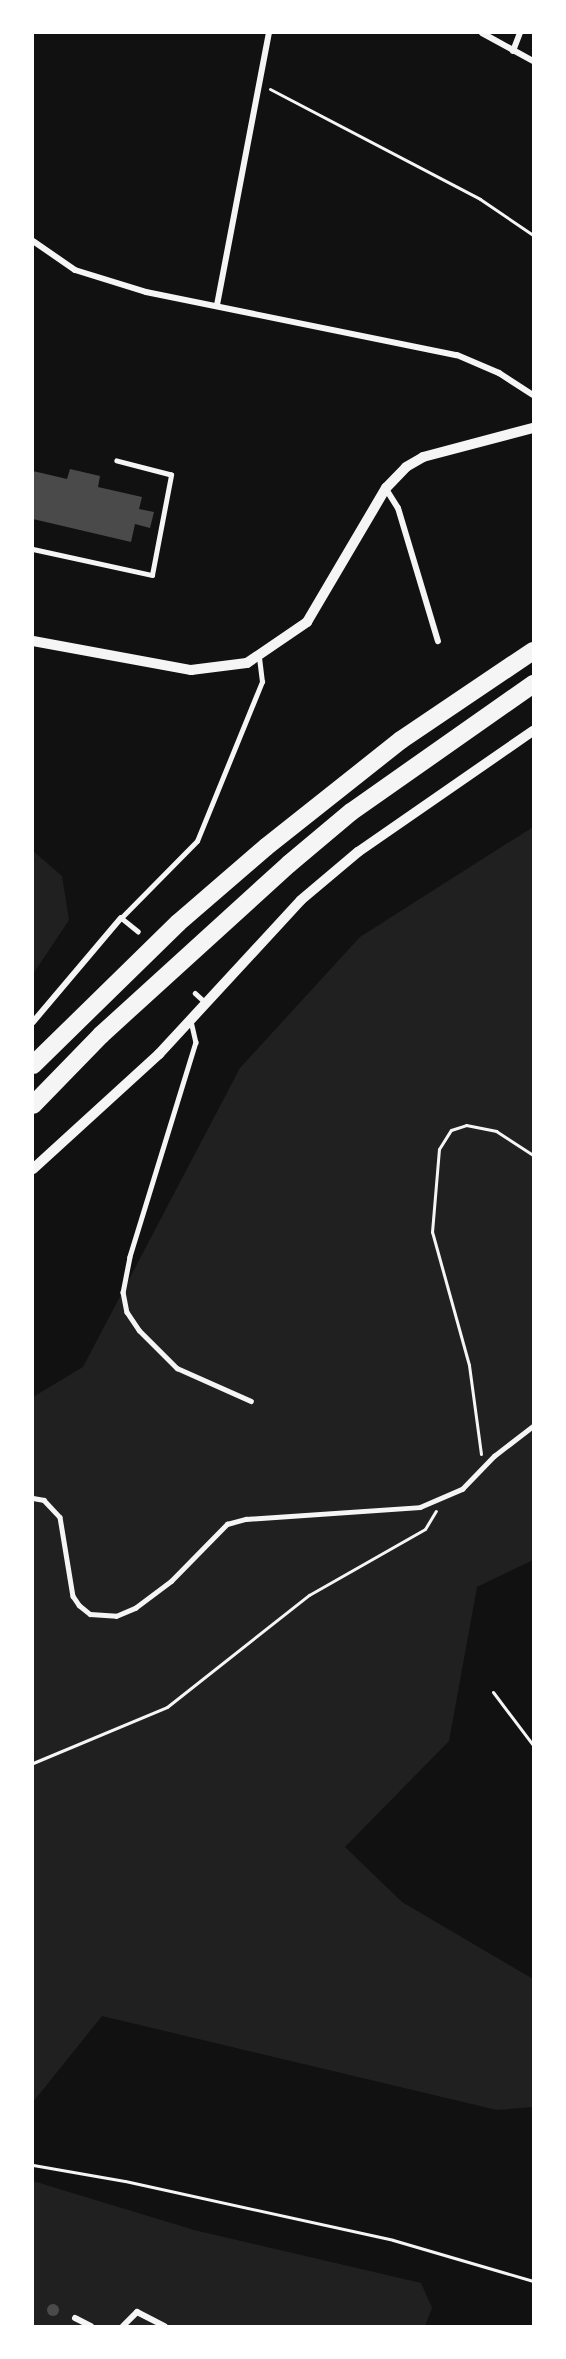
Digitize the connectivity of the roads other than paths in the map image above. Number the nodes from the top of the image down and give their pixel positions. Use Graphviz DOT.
graph roads {
  1 [pos="269,33"];
  2 [pos="482,33"];
  3 [pos="520,33"];
  4 [pos="513,51"];
  5 [pos="533,62"];
  6 [pos="33,241"];
  7 [pos="217,305"];
  8 [pos="533,395"];
  9 [pos="533,428"];
  10 [pos="117,461"];
  11 [pos="386,488"];
  12 [pos="33,549"];
  13 [pos="33,641"];
  14 [pos="438,641"];
  15 [pos="533,651"];
  16 [pos="259,657"];
  17 [pos="533,684"];
  18 [pos="533,731"];
  19 [pos="121,918"];
  20 [pos="138,932"];
  21 [pos="195,993"];
  22 [pos="207,1004"];
  23 [pos="191,1021"];
  24 [pos="33,1022"];
  25 [pos="33,1065"];
  26 [pos="33,1106"];
  27 [pos="33,1169"];
  28 [pos="251,1401"];
  29 [pos="533,1426"];
  30 [pos="33,1498"];
  31 [pos="75,2318"];
  32 [pos="91,2326"];
  33 [pos="123,2326"];
  34 [pos="165,2326"];
  1 -- 7 [label="street"];
  2 -- 4 [label="street"];
  3 -- 4 [label="street"];
  4 -- 5 [label="street"];
  6 -- 7 [label="street"];
  7 -- 8 [label="street"];
  9 -- 11 [label="street"];
  10 -- 12 [label="lane"];
  11 -- 14 [label="street"];
  11 -- 16 [label="street"];
  13 -- 16 [label="street"];
  15 -- 25 [label="highway"];
  16 -- 19 [label="lane"];
  17 -- 26 [label="highway"];
  18 -- 22 [label="street"];
  19 -- 20 [label="lane"];
  19 -- 24 [label="street"];
  21 -- 22 [label="lane"];
  22 -- 23 [label="street"];
  23 -- 27 [label="street"];
  23 -- 28 [label="lane"];
  29 -- 30 [label="lane"];
  31 -- 32 [label="street"];
  33 -- 34 [label="street"];
}
